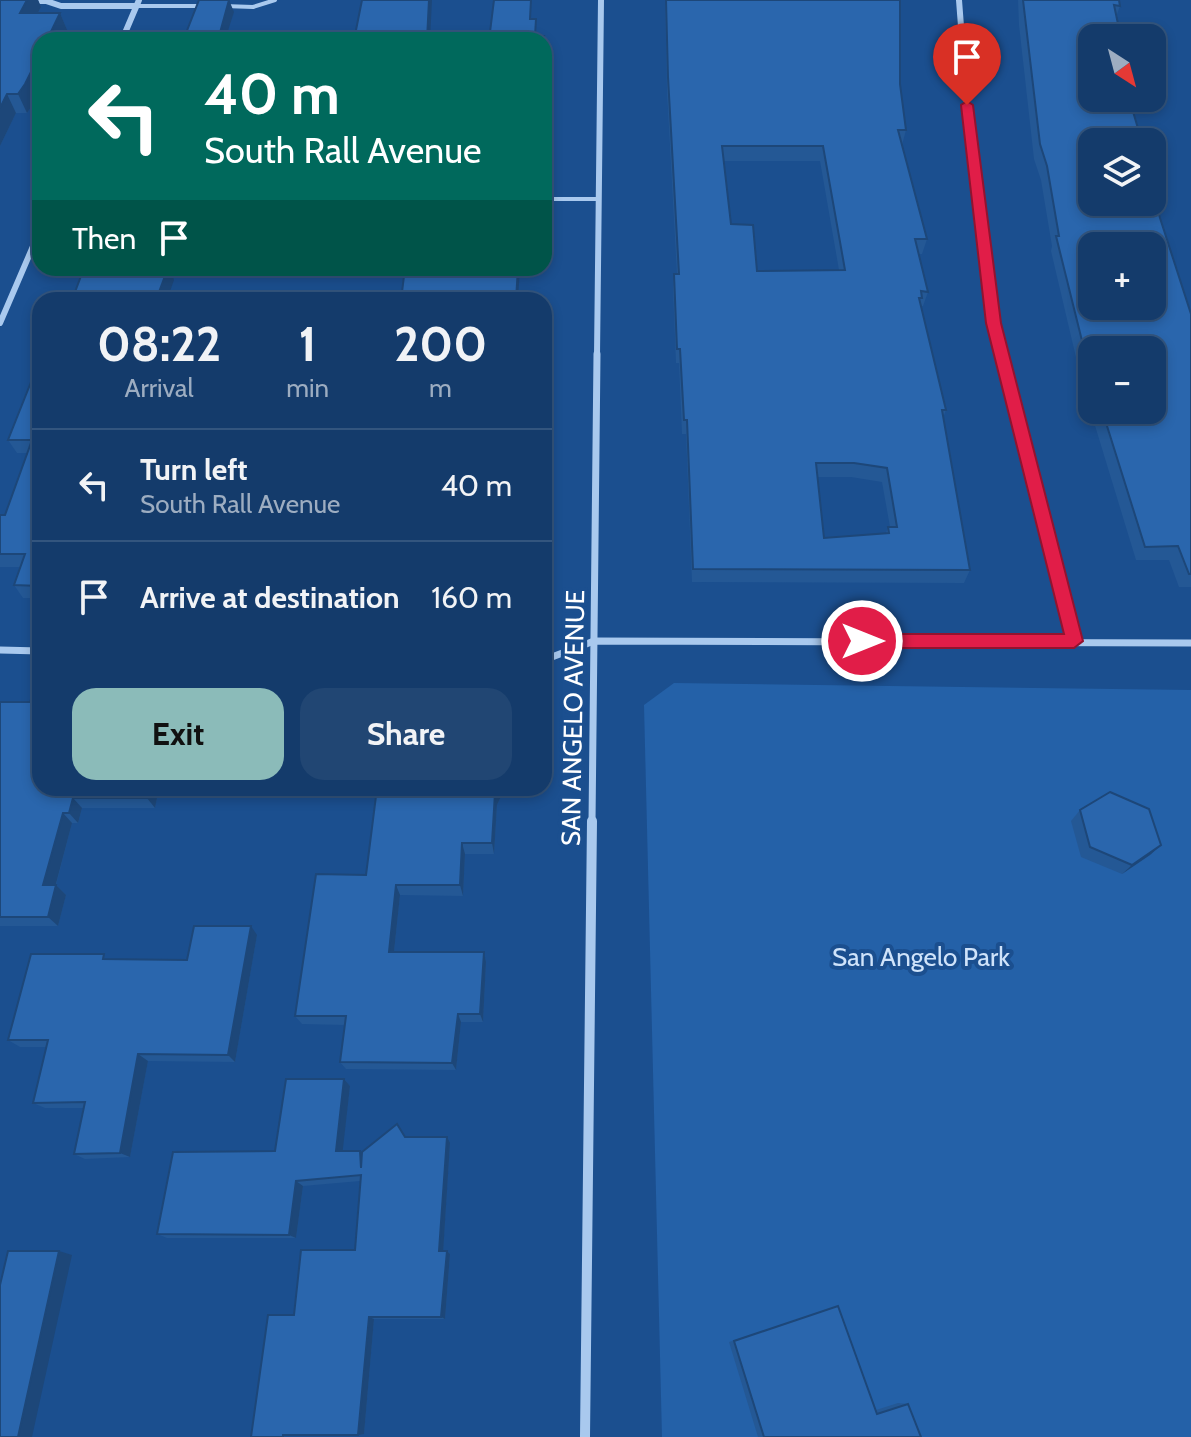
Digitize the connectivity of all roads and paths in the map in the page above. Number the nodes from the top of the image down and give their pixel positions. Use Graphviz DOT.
graph roads {
  1 [pos="275,0"];
  2 [pos="601,0"];
  3 [pos="959,0"];
  4 [pos="15,1"];
  5 [pos="137,3"];
  6 [pos="206,6"];
  7 [pos="221,6"];
  8 [pos="125,32"];
  9 [pos="552,199"];
  10 [pos="599,199"];
  11 [pos="32,249"];
  12 [pos="0,323"];
  13 [pos="594,641"];
  14 [pos="1074,641"];
  15 [pos="1191,643"];
  16 [pos="0,650"];
  17 [pos="32,651"];
  18 [pos="552,657"];
  19 [pos="585,1437"];
  1 -- 7 [label="lane"];
  2 -- 10 [label="street, SAN ANGELO AVENUE"];
  3 -- 14 [label="street"];
  4 -- 5 [label="street"];
  5 -- 6 [label="lane"];
  5 -- 8 [label="street"];
  9 -- 10 [label="lane"];
  10 -- 13 [label="street, SAN ANGELO AVENUE"];
  11 -- 12 [label="street"];
  13 -- 14 [label="street"];
  13 -- 18 [label="street"];
  13 -- 19 [label="street, SAN ANGELO AVENUE"];
  14 -- 15 [label="street"];
  16 -- 17 [label="street"];
}
